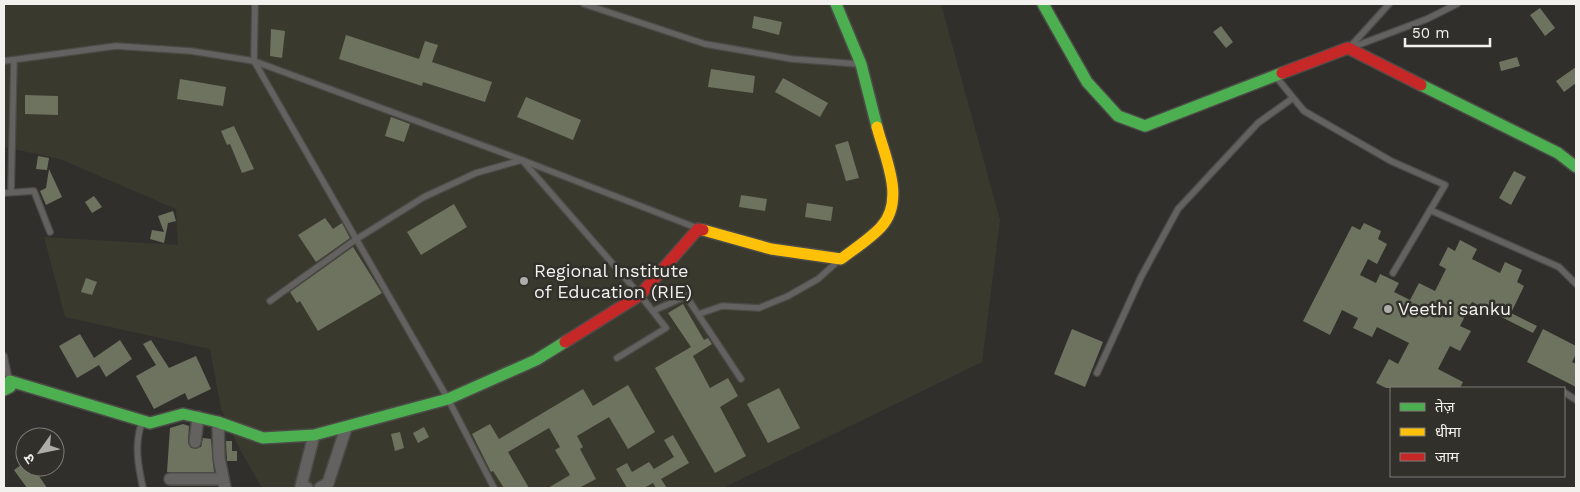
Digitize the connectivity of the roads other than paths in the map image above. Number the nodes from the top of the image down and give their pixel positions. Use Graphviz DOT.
graph roads {
  1 [pos="255,4"];
  2 [pos="584,4"];
  3 [pos="836,4"];
  4 [pos="1043,4"];
  5 [pos="1389,4"];
  6 [pos="1457,4"];
  7 [pos="1348,48"];
  8 [pos="14,60"];
  9 [pos="4,61"];
  10 [pos="254,61"];
  11 [pos="860,64"];
  12 [pos="1276,76"];
  13 [pos="1293,98"];
  14 [pos="522,160"];
  15 [pos="1576,167"];
  16 [pos="11,192"];
  17 [pos="4,193"];
  18 [pos="1430,210"];
  19 [pos="698,229"];
  20 [pos="50,232"];
  21 [pos="355,240"];
  22 [pos="841,260"];
  23 [pos="1393,273"];
  24 [pos="1576,284"];
  25 [pos="640,295"];
  26 [pos="270,301"];
  27 [pos="653,311"];
  28 [pos="699,314"];
  29 [pos="4,356"];
  30 [pos="617,358"];
  31 [pos="1097,373"];
  32 [pos="741,379"];
  33 [pos="7,385"];
  34 [pos="1565,393"];
  35 [pos="448,399"];
  36 [pos="1576,400"];
  37 [pos="198,417"];
  38 [pos="143,420"];
  39 [pos="218,422"];
  40 [pos="346,428"];
  41 [pos="314,435"];
  42 [pos="196,442"];
  43 [pos="170,479"];
  44 [pos="224,484"];
  45 [pos="143,488"];
  46 [pos="307,488"];
  47 [pos="320,488"];
  48 [pos="494,488"];
  1 -- 10 [label="lane"];
  2 -- 11 [label="lane"];
  3 -- 11 [label="street"];
  4 -- 12 [label="street"];
  5 -- 7 [label="lane"];
  6 -- 7 [label="lane"];
  7 -- 12 [label="street"];
  7 -- 15 [label="street"];
  8 -- 9 [label="lane"];
  8 -- 10 [label="lane"];
  8 -- 16 [label="lane"];
  10 -- 14 [label="lane"];
  10 -- 21 [label="lane"];
  11 -- 22 [label="street"];
  12 -- 13 [label="lane"];
  13 -- 18 [label="lane"];
  13 -- 31 [label="lane"];
  14 -- 19 [label="lane"];
  14 -- 21 [label="lane"];
  14 -- 25 [label="lane"];
  16 -- 17 [label="lane"];
  16 -- 20 [label="lane"];
  18 -- 23 [label="lane"];
  18 -- 24 [label="lane"];
  19 -- 22 [label="street"];
  19 -- 25 [label="street"];
  21 -- 26 [label="lane"];
  21 -- 35 [label="lane"];
  22 -- 28 [label="lane"];
  25 -- 27 [label="lane"];
  25 -- 35 [label="street"];
  27 -- 28 [label="lane"];
  27 -- 30 [label="lane"];
  28 -- 32 [label="lane"];
  29 -- 33 [label="lane"];
  33 -- 38 [label="street"];
  34 -- 36 [label="lane"];
  35 -- 40 [label="street"];
  35 -- 48 [label="lane"];
  37 -- 38 [label="street"];
  37 -- 39 [label="street"];
  37 -- 42 [label="street"];
  38 -- 45 [label="lane"];
  39 -- 41 [label="street"];
  39 -- 44 [label="street"];
  40 -- 41 [label="street"];
  40 -- 47 [label="street"];
  41 -- 46 [label="street"];
  43 -- 44 [label="street"];
}
